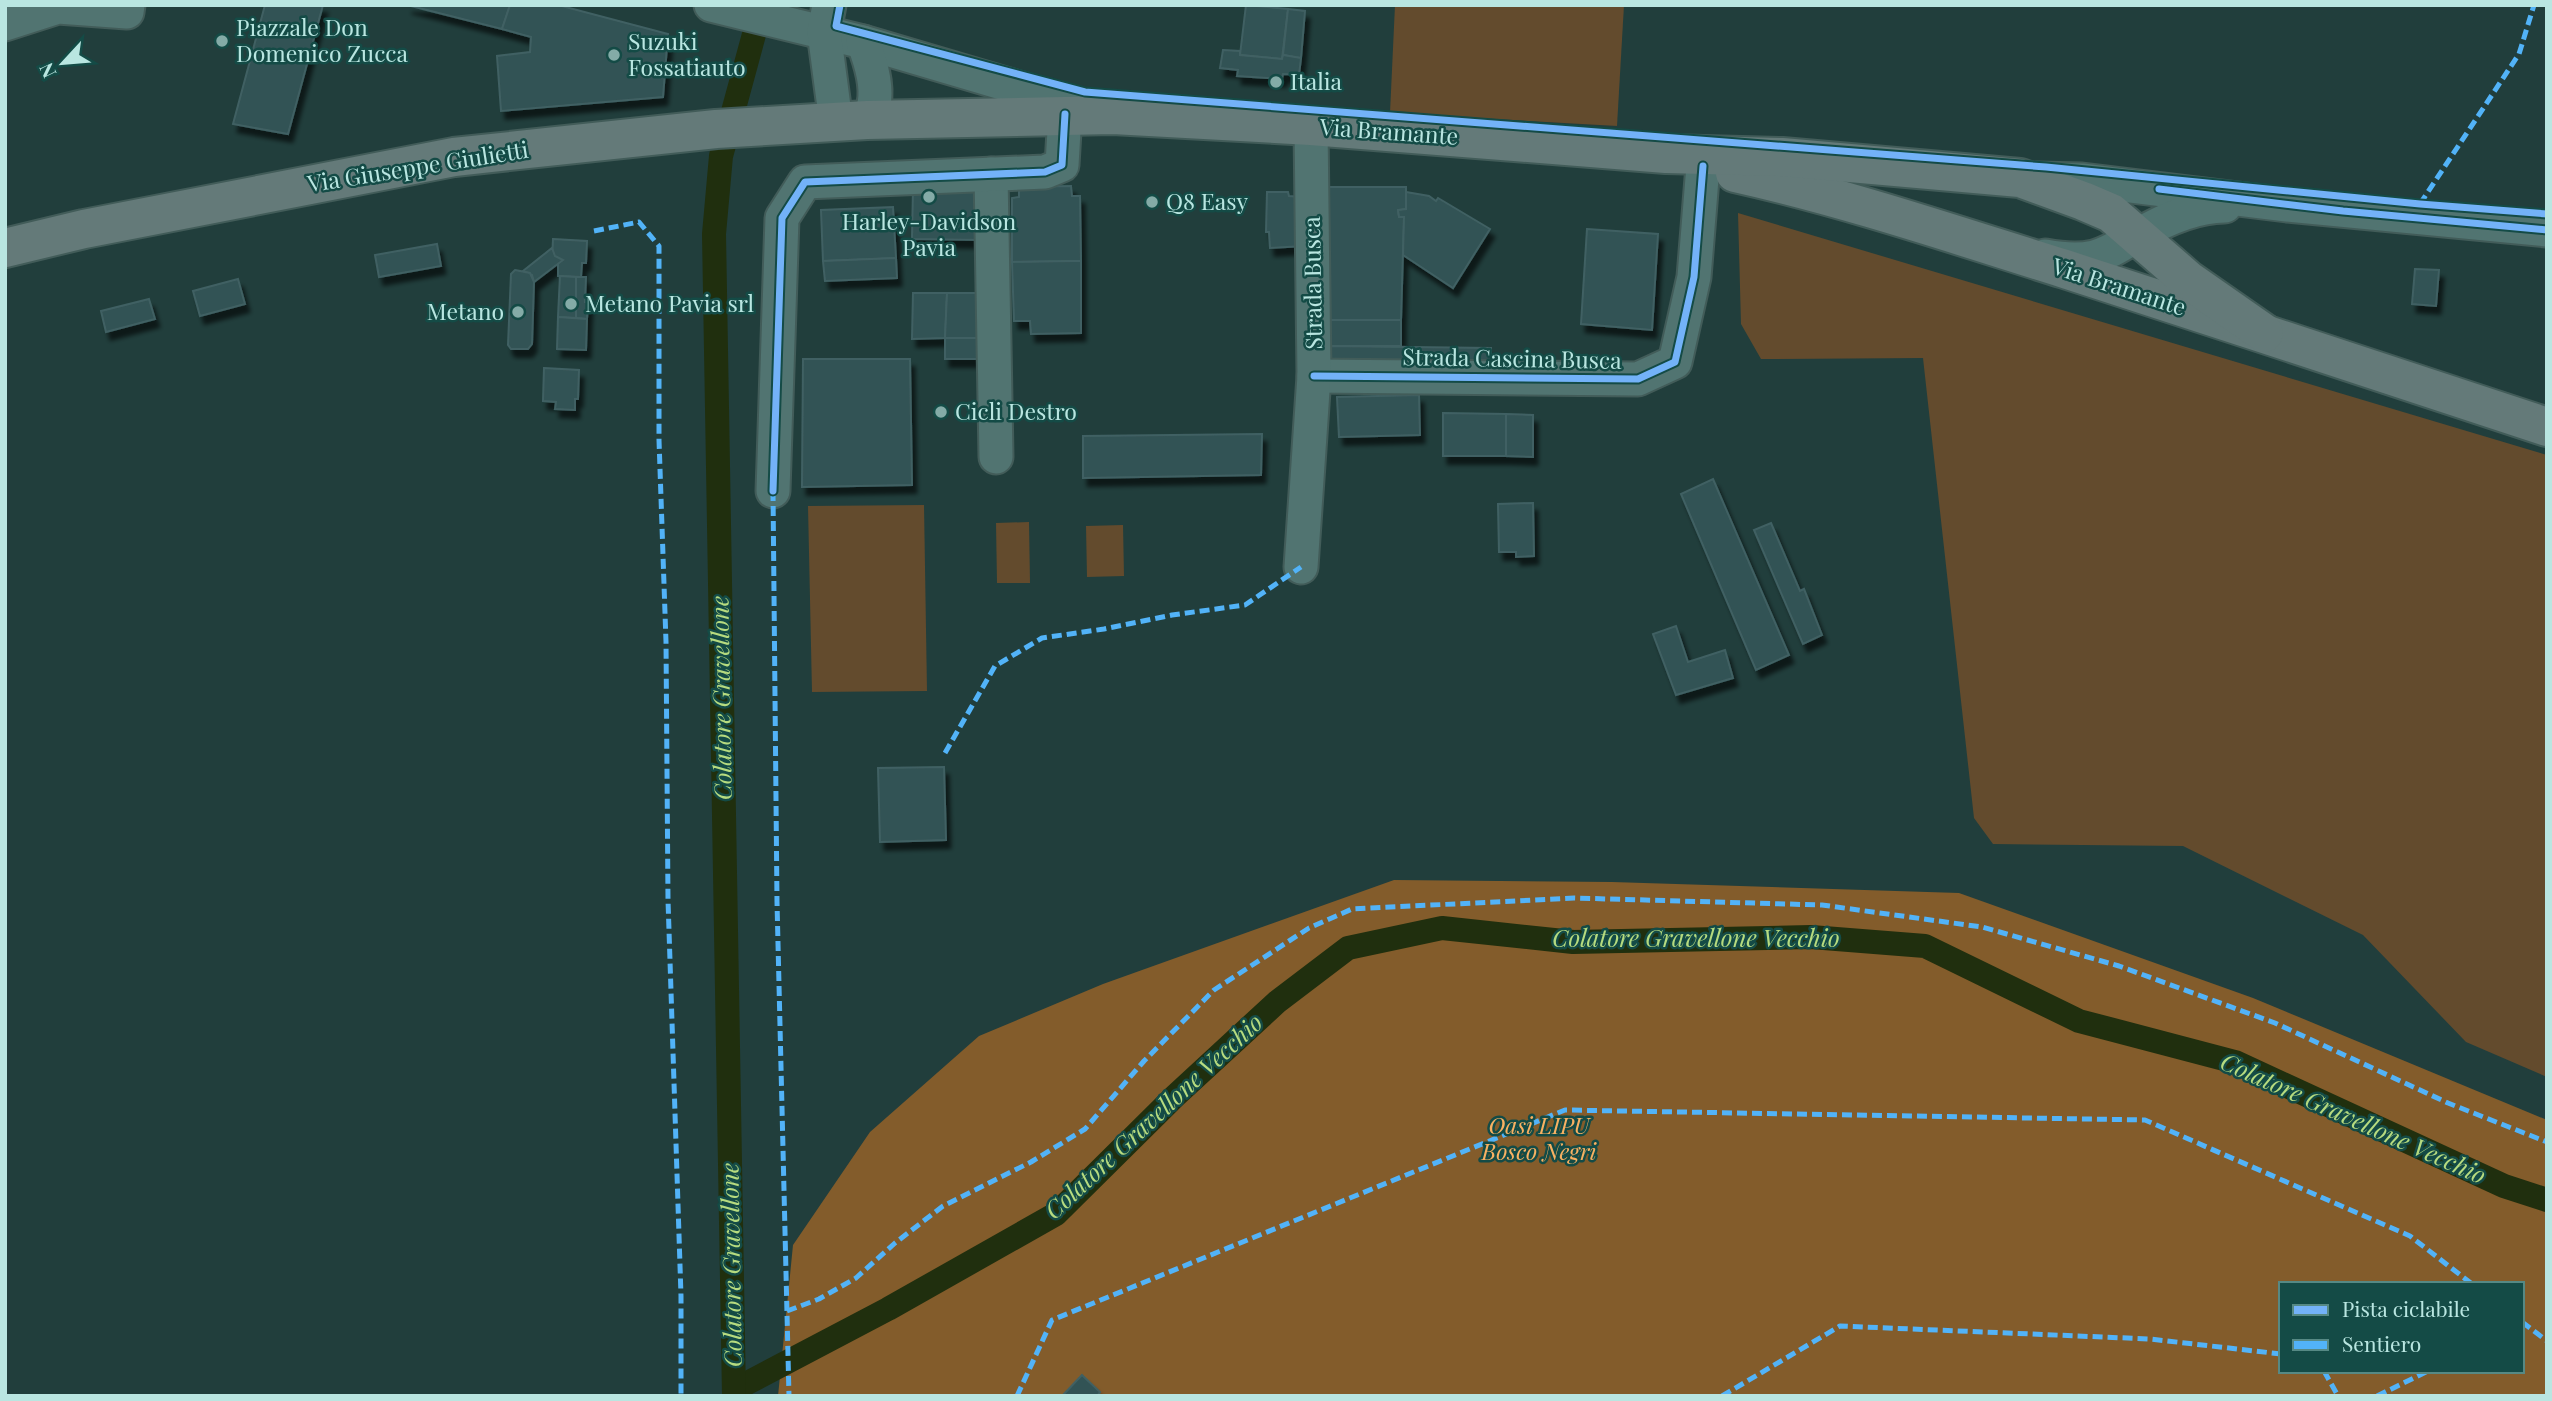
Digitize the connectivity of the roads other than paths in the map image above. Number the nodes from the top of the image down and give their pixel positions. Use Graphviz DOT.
graph roads {
  1 [pos="128,5"];
  2 [pos="711,5"];
  3 [pos="827,19"];
  4 [pos="5,24"];
  5 [pos="863,42"];
  6 [pos="1065,114"];
  7 [pos="1113,115"];
  8 [pos="851,121"];
  9 [pos="1311,126"];
  10 [pos="1666,154"];
  11 [pos="1703,166"];
  12 [pos="991,174"];
  13 [pos="2020,178"];
  14 [pos="2287,205"];
  15 [pos="2547,230"];
  16 [pos="2137,235"];
  17 [pos="1974,240"];
  18 [pos="5,248"];
  19 [pos="2264,333"];
  20 [pos="1314,376"];
  21 [pos="2547,427"];
  22 [pos="996,457"];
  23 [pos="773,491"];
  24 [pos="1301,566"];
  1 -- 4 [label="street"];
  2 -- 3 [label="street, Via Bramante"];
  3 -- 5 [label="street, Via Bramante"];
  3 -- 8 [label="street"];
  5 -- 7 [label="street, Via Bramante"];
  5 -- 8 [label="street"];
  6 -- 7 [label="main road, Via Bramante"];
  6 -- 8 [label="main road, Via Bramante"];
  6 -- 12 [label="street"];
  7 -- 9 [label="main road, Via Bramante"];
  8 -- 18 [label="main road, Via Giuseppe Giulietti"];
  9 -- 10 [label="main road, Via Bramante"];
  9 -- 20 [label="street, Strada Busca"];
  10 -- 11 [label="main road, Via Bramante"];
  10 -- 13 [label="main road, Via Bramante"];
  11 -- 17 [label="main road, Via Bramante"];
  11 -- 20 [label="street, Strada Cascina Busca"];
  12 -- 22 [label="street"];
  12 -- 23 [label="street"];
  13 -- 14 [label="street, Via Bramante"];
  13 -- 16 [label="main road, Via Bramante"];
  14 -- 15 [label="street, Via Bramante"];
  14 -- 16 [label="street, Via Bramante"];
  16 -- 17 [label="street, Via Bramante"];
  16 -- 19 [label="main road, Via Bramante"];
  17 -- 19 [label="main road, Via Bramante"];
  19 -- 21 [label="main road, Via Bramante"];
  20 -- 24 [label="street, Strada Busca"];
}
